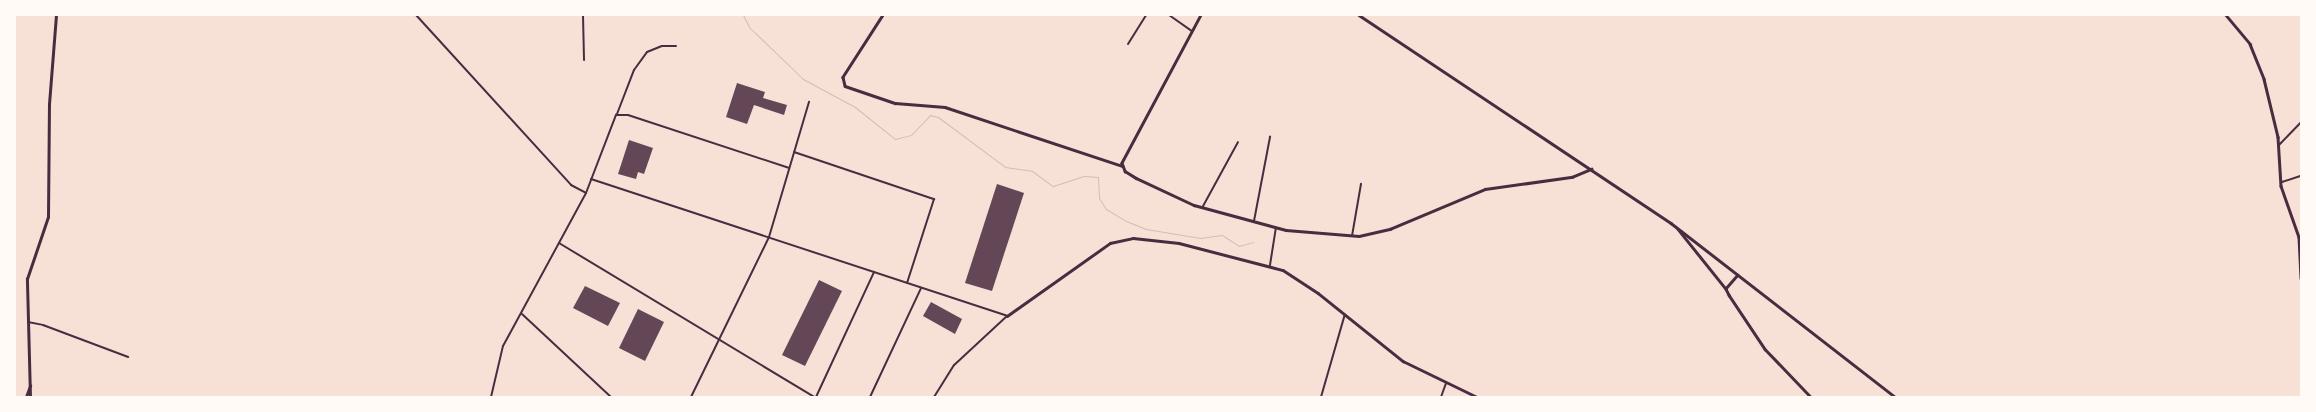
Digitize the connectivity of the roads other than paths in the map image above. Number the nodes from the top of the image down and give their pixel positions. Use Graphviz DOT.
graph roads {
  1 [pos="56,15"];
  2 [pos="416,15"];
  3 [pos="582,15"];
  4 [pos="883,15"];
  5 [pos="1146,15"];
  6 [pos="1169,15"];
  7 [pos="1201,15"];
  8 [pos="1358,15"];
  9 [pos="2226,15"];
  10 [pos="1192,31"];
  11 [pos="1128,44"];
  12 [pos="676,46"];
  13 [pos="584,60"];
  14 [pos="808,102"];
  15 [pos="616,115"];
  16 [pos="2301,122"];
  17 [pos="1270,137"];
  18 [pos="1238,142"];
  19 [pos="2279,144"];
  20 [pos="794,152"];
  21 [pos="1122,166"];
  22 [pos="789,168"];
  23 [pos="1590,169"];
  24 [pos="2301,176"];
  25 [pos="591,179"];
  26 [pos="2281,182"];
  27 [pos="1361,184"];
  28 [pos="586,194"];
  29 [pos="1202,208"];
  30 [pos="1253,221"];
  31 [pos="1276,228"];
  32 [pos="1677,228"];
  33 [pos="1352,236"];
  34 [pos="769,238"];
  35 [pos="559,243"];
  36 [pos="1270,265"];
  37 [pos="874,272"];
  38 [pos="1738,275"];
  39 [pos="2301,278"];
  40 [pos="907,283"];
  41 [pos="922,288"];
  42 [pos="1726,289"];
  43 [pos="522,314"];
  44 [pos="1345,314"];
  45 [pos="1007,316"];
  46 [pos="28,322"];
  47 [pos="720,340"];
  48 [pos="128,357"];
  49 [pos="31,383"];
  50 [pos="1446,383"];
  51 [pos="26,397"];
  52 [pos="30,397"];
  53 [pos="491,397"];
  54 [pos="611,397"];
  55 [pos="691,397"];
  56 [pos="815,397"];
  57 [pos="870,397"];
  58 [pos="934,397"];
  59 [pos="1321,397"];
  60 [pos="1441,397"];
  61 [pos="1477,397"];
  62 [pos="1811,397"];
  63 [pos="1895,397"];
  1 -- 46 [label="street"];
  2 -- 28 [label="street"];
  3 -- 13 [label="street"];
  4 -- 21 [label="street"];
  5 -- 11 [label="street"];
  6 -- 10 [label="street"];
  7 -- 10 [label="street"];
  8 -- 23 [label="street"];
  9 -- 19 [label="street"];
  10 -- 21 [label="street"];
  12 -- 15 [label="street"];
  14 -- 20 [label="street"];
  15 -- 22 [label="street"];
  15 -- 25 [label="street"];
  16 -- 19 [label="street"];
  17 -- 30 [label="street"];
  18 -- 29 [label="street"];
  19 -- 26 [label="street"];
  20 -- 22 [label="street"];
  20 -- 40 [label="street"];
  21 -- 29 [label="street"];
  22 -- 34 [label="street"];
  23 -- 32 [label="street"];
  23 -- 33 [label="street"];
  24 -- 26 [label="street"];
  25 -- 28 [label="street"];
  25 -- 34 [label="street"];
  26 -- 39 [label="street"];
  27 -- 33 [label="street"];
  28 -- 35 [label="street"];
  29 -- 30 [label="street"];
  30 -- 31 [label="street"];
  31 -- 33 [label="street"];
  31 -- 36 [label="street"];
  32 -- 38 [label="street"];
  32 -- 42 [label="street"];
  34 -- 37 [label="street"];
  34 -- 47 [label="street"];
  35 -- 43 [label="street"];
  35 -- 47 [label="street"];
  36 -- 44 [label="street"];
  36 -- 45 [label="street"];
  37 -- 40 [label="street"];
  37 -- 56 [label="street"];
  38 -- 42 [label="street"];
  38 -- 63 [label="street"];
  40 -- 41 [label="street"];
  41 -- 45 [label="street"];
  41 -- 57 [label="street"];
  42 -- 62 [label="street"];
  43 -- 53 [label="street"];
  43 -- 54 [label="street"];
  44 -- 50 [label="street"];
  44 -- 59 [label="street"];
  45 -- 58 [label="street"];
  46 -- 48 [label="street"];
  46 -- 49 [label="street"];
  47 -- 55 [label="street"];
  47 -- 56 [label="street"];
  49 -- 51 [label="street"];
  49 -- 52 [label="street"];
  50 -- 60 [label="street"];
  50 -- 61 [label="street"];
}
